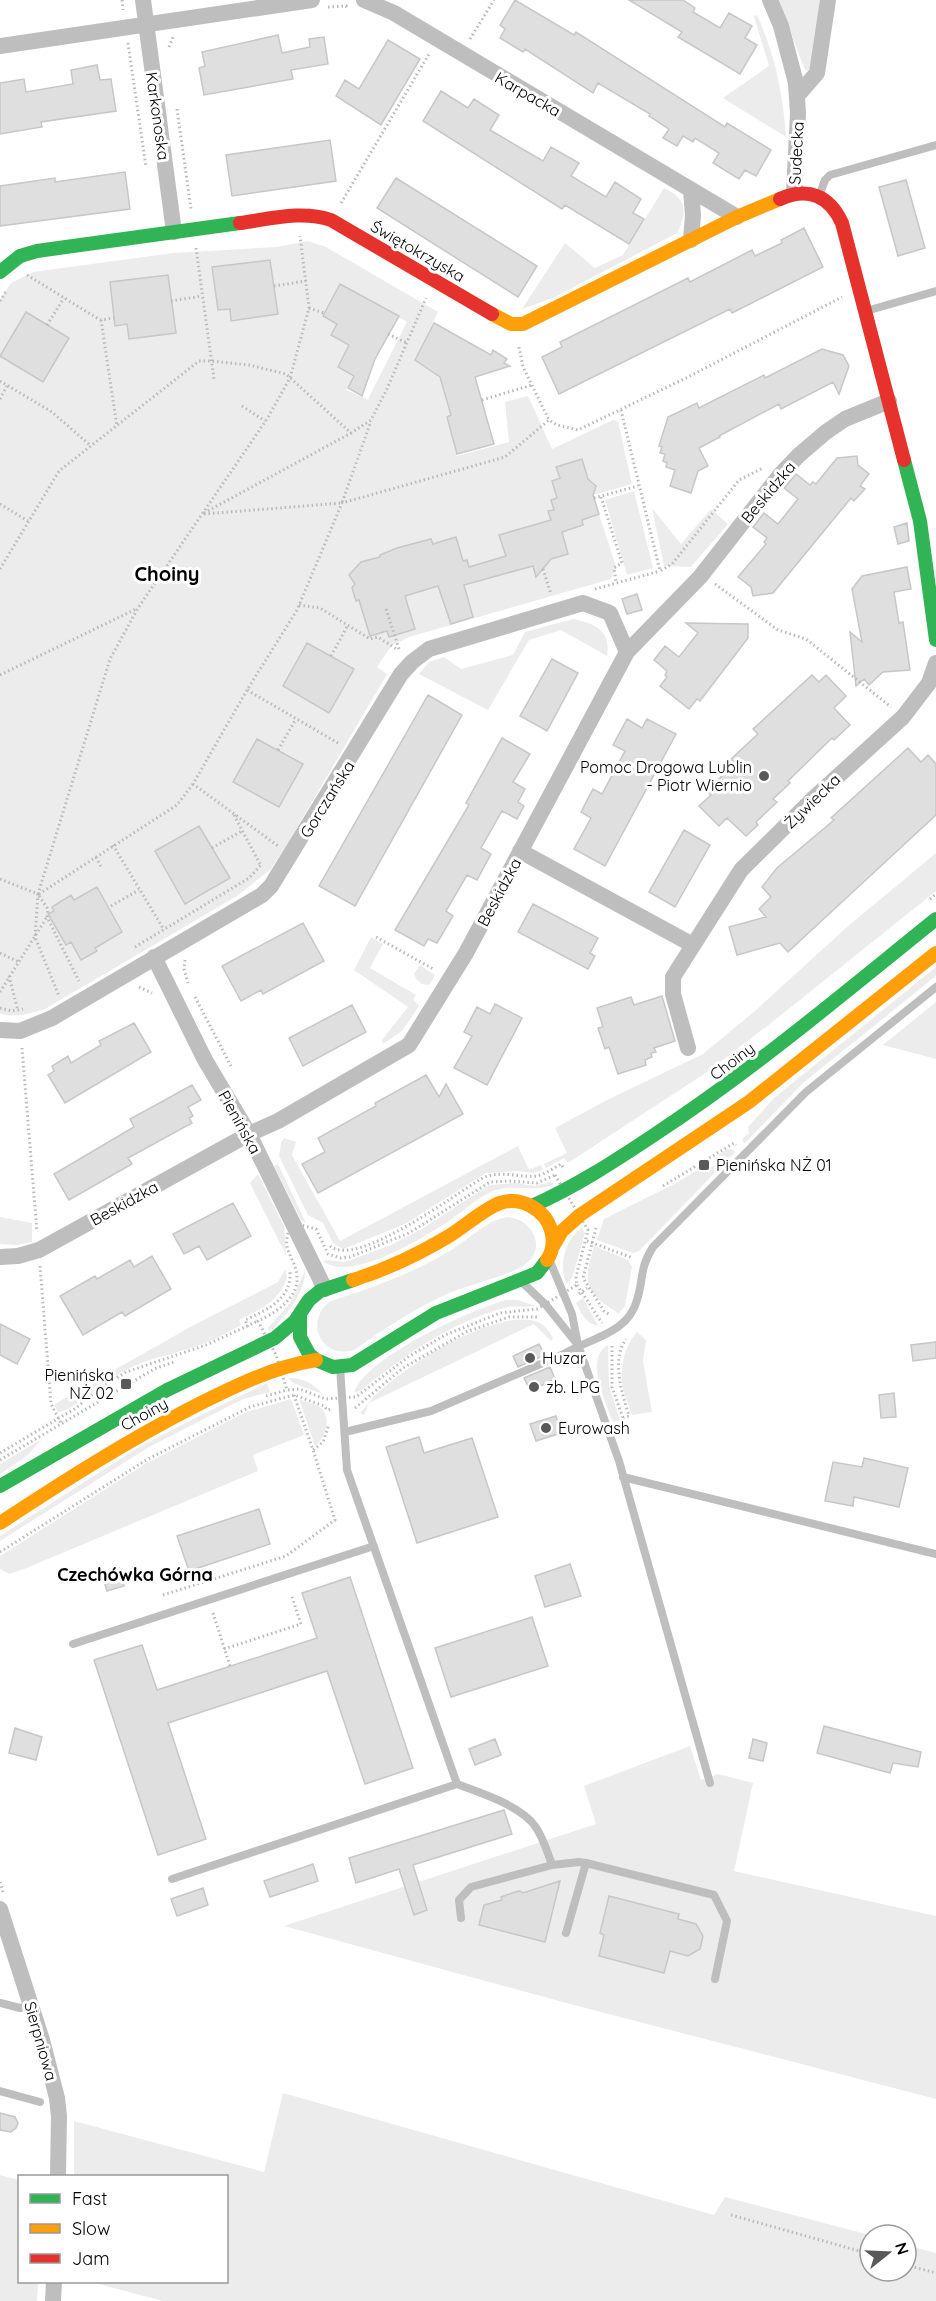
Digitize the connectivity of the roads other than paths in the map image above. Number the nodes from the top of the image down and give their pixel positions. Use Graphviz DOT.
graph roads {
  1 [pos="143,0"];
  2 [pos="312,0"];
  3 [pos="364,0"];
  4 [pos="770,0"];
  5 [pos="828,0"];
  6 [pos="146,26"];
  7 [pos="0,46"];
  8 [pos="797,96"];
  9 [pos="936,145"];
  10 [pos="691,190"];
  11 [pos="794,193"];
  12 [pos="819,197"];
  13 [pos="737,217"];
  14 [pos="174,232"];
  15 [pos="691,240"];
  16 [pos="4,268"];
  17 [pos="936,291"];
  18 [pos="866,311"];
  19 [pos="889,400"];
  20 [pos="936,640"];
  21 [pos="627,652"];
  22 [pos="936,663"];
  23 [pos="520,851"];
  24 [pos="936,919"];
  25 [pos="693,945"];
  26 [pos="936,953"];
  27 [pos="154,957"];
  28 [pos="936,987"];
  29 [pos="0,1030"];
  30 [pos="688,1048"];
  31 [pos="249,1134"];
  32 [pos="532,1206"];
  33 [pos="551,1253"];
  34 [pos="0,1257"];
  35 [pos="521,1281"];
  36 [pos="325,1289"];
  37 [pos="300,1314"];
  38 [pos="578,1345"];
  39 [pos="316,1360"];
  40 [pos="340,1367"];
  41 [pos="345,1432"];
  42 [pos="623,1477"];
  43 [pos="0,1486"];
  44 [pos="0,1523"];
  45 [pos="374,1546"];
  46 [pos="936,1554"];
  47 [pos="73,1644"];
  48 [pos="710,1783"];
  49 [pos="457,1784"];
  50 [pos="586,1863"];
  51 [pos="552,1864"];
  52 [pos="172,1879"];
  53 [pos="0,1909"];
  54 [pos="461,1918"];
  55 [pos="566,1933"];
  56 [pos="715,1979"];
  57 [pos="0,2003"];
  58 [pos="31,2006"];
  59 [pos="0,2091"];
  60 [pos="40,2102"];
  61 [pos="58,2175"];
  62 [pos="54,2283"];
  63 [pos="53,2301"];
  1 -- 6 [label="street, Karkonoska"];
  2 -- 6 [label="street"];
  3 -- 10 [label="street, Karpacka"];
  4 -- 8 [label="street, Sudecka"];
  5 -- 8 [label="street"];
  6 -- 7 [label="street"];
  6 -- 14 [label="street, Karkonoska"];
  8 -- 11 [label="street, Sudecka"];
  9 -- 12 [label="lane"];
  10 -- 13 [label="street, Karpacka"];
  10 -- 15 [label="street"];
  11 -- 12 [label="street, Sudecka"];
  11 -- 13 [label="street, Świętokrzyska"];
  12 -- 18 [label="street, Sudecka"];
  13 -- 15 [label="street, Świętokrzyska"];
  14 -- 15 [label="street, Świętokrzyska"];
  14 -- 16 [label="street, Świętokrzyska"];
  17 -- 18 [label="lane"];
  18 -- 19 [label="street"];
  19 -- 20 [label="street"];
  19 -- 21 [label="street, Beskidzka"];
  21 -- 23 [label="street, Beskidzka"];
  21 -- 27 [label="street, Gorczańska"];
  22 -- 25 [label="street, Żywiecka"];
  23 -- 25 [label="street"];
  23 -- 31 [label="street, Beskidzka"];
  24 -- 32 [label="street, Choiny"];
  25 -- 30 [label="street, Żywiecka"];
  26 -- 33 [label="street"];
  27 -- 29 [label="street, Gorczańska"];
  27 -- 31 [label="street, Pienińska"];
  28 -- 38 [label="lane"];
  31 -- 34 [label="street, Beskidzka"];
  31 -- 36 [label="street, Pienińska"];
  32 -- 33 [label="street"];
  32 -- 36 [label="street"];
  33 -- 35 [label="street"];
  33 -- 38 [label="lane"];
  35 -- 38 [label="lane"];
  35 -- 40 [label="street"];
  36 -- 37 [label="street, Choiny"];
  37 -- 39 [label="street"];
  37 -- 43 [label="street, Choiny"];
  38 -- 41 [label="lane"];
  38 -- 42 [label="lane"];
  39 -- 40 [label="street"];
  39 -- 44 [label="street, Choiny"];
  40 -- 41 [label="lane"];
  41 -- 45 [label="lane"];
  42 -- 46 [label="lane"];
  42 -- 48 [label="lane"];
  45 -- 47 [label="lane"];
  45 -- 49 [label="lane"];
  49 -- 51 [label="lane"];
  49 -- 52 [label="lane"];
  50 -- 51 [label="lane"];
  50 -- 55 [label="lane"];
  50 -- 56 [label="lane"];
  51 -- 54 [label="lane"];
  53 -- 58 [label="street, Sierpniowa"];
  57 -- 58 [label="lane"];
  58 -- 61 [label="street, Sierpniowa"];
  59 -- 60 [label="lane"];
  62 -- 63 [label="street"];
}
